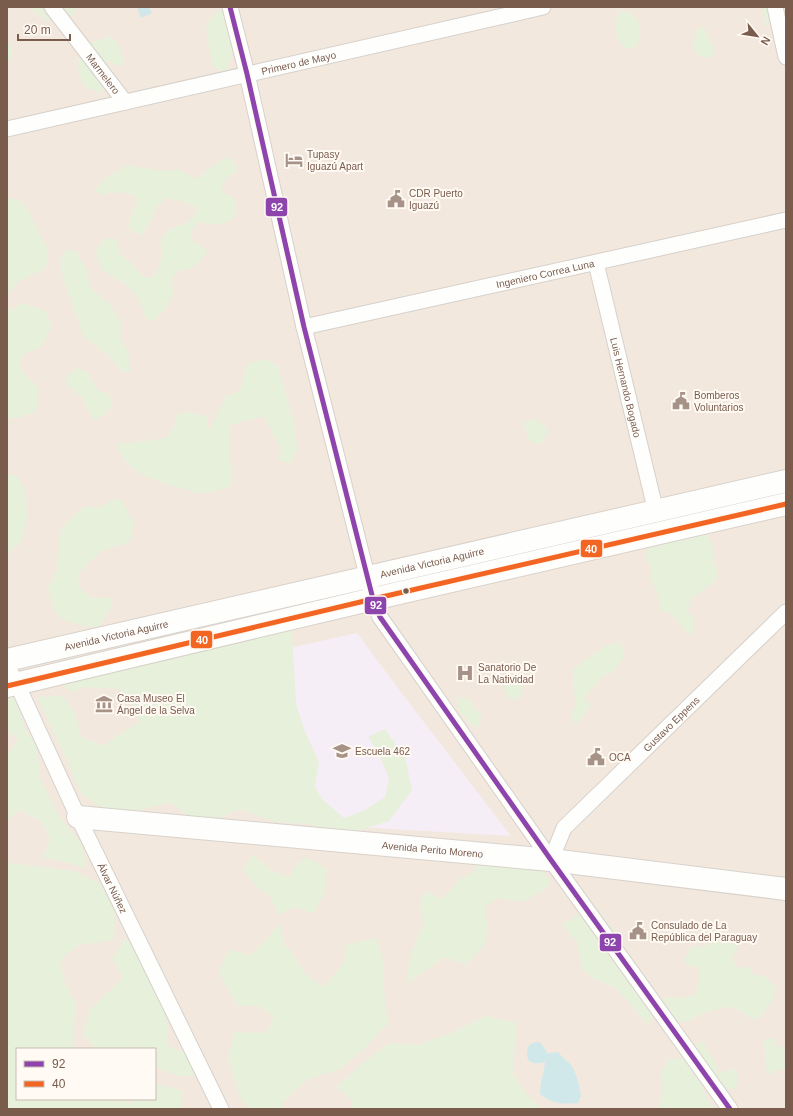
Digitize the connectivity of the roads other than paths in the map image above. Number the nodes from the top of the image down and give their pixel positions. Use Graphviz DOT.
graph roads {
  1 [pos="52,7"];
  2 [pos="230,7"];
  3 [pos="543,7"];
  4 [pos="774,7"];
  5 [pos="786,57"];
  6 [pos="247,74"];
  7 [pos="125,102"];
  8 [pos="7,129"];
  9 [pos="786,220"];
  10 [pos="596,263"];
  11 [pos="304,328"];
  12 [pos="786,481"];
  13 [pos="786,504"];
  14 [pos="656,512"];
  15 [pos="368,577"];
  16 [pos="373,599"];
  17 [pos="786,612"];
  18 [pos="7,660"];
  19 [pos="10,679"];
  20 [pos="78,817"];
  21 [pos="551,860"];
  22 [pos="786,889"];
  23 [pos="221,1109"];
  24 [pos="730,1109"];
  1 -- 7 [label="street, Marmelero"];
  2 -- 6 [label="street"];
  3 -- 6 [label="street, Primero de Mayo"];
  4 -- 5 [label="street"];
  6 -- 7 [label="street, Primero de Mayo"];
  6 -- 11 [label="street"];
  7 -- 8 [label="street, Primero de Mayo"];
  9 -- 10 [label="street, Ingeniero Correa Luna"];
  10 -- 11 [label="street, Ingeniero Correa Luna"];
  10 -- 14 [label="street, Luis Hernando Bogado"];
  11 -- 15 [label="street"];
  12 -- 14 [label="main road, Avenida Victoria Aguirre"];
  13 -- 16 [label="main road"];
  14 -- 15 [label="main road, Avenida Victoria Aguirre"];
  15 -- 16 [label="street"];
  15 -- 18 [label="main road, Avenida Victoria Aguirre"];
  16 -- 19 [label="main road"];
  16 -- 21 [label="street"];
  17 -- 21 [label="street, Gustavo Eppens"];
  19 -- 20 [label="street, Álvar Núñez"];
  20 -- 21 [label="main road, Avenida Perito Moreno"];
  20 -- 23 [label="street, Álvar Núñez"];
  21 -- 22 [label="main road, Avenida Perito Moreno"];
  21 -- 24 [label="street"];
}
